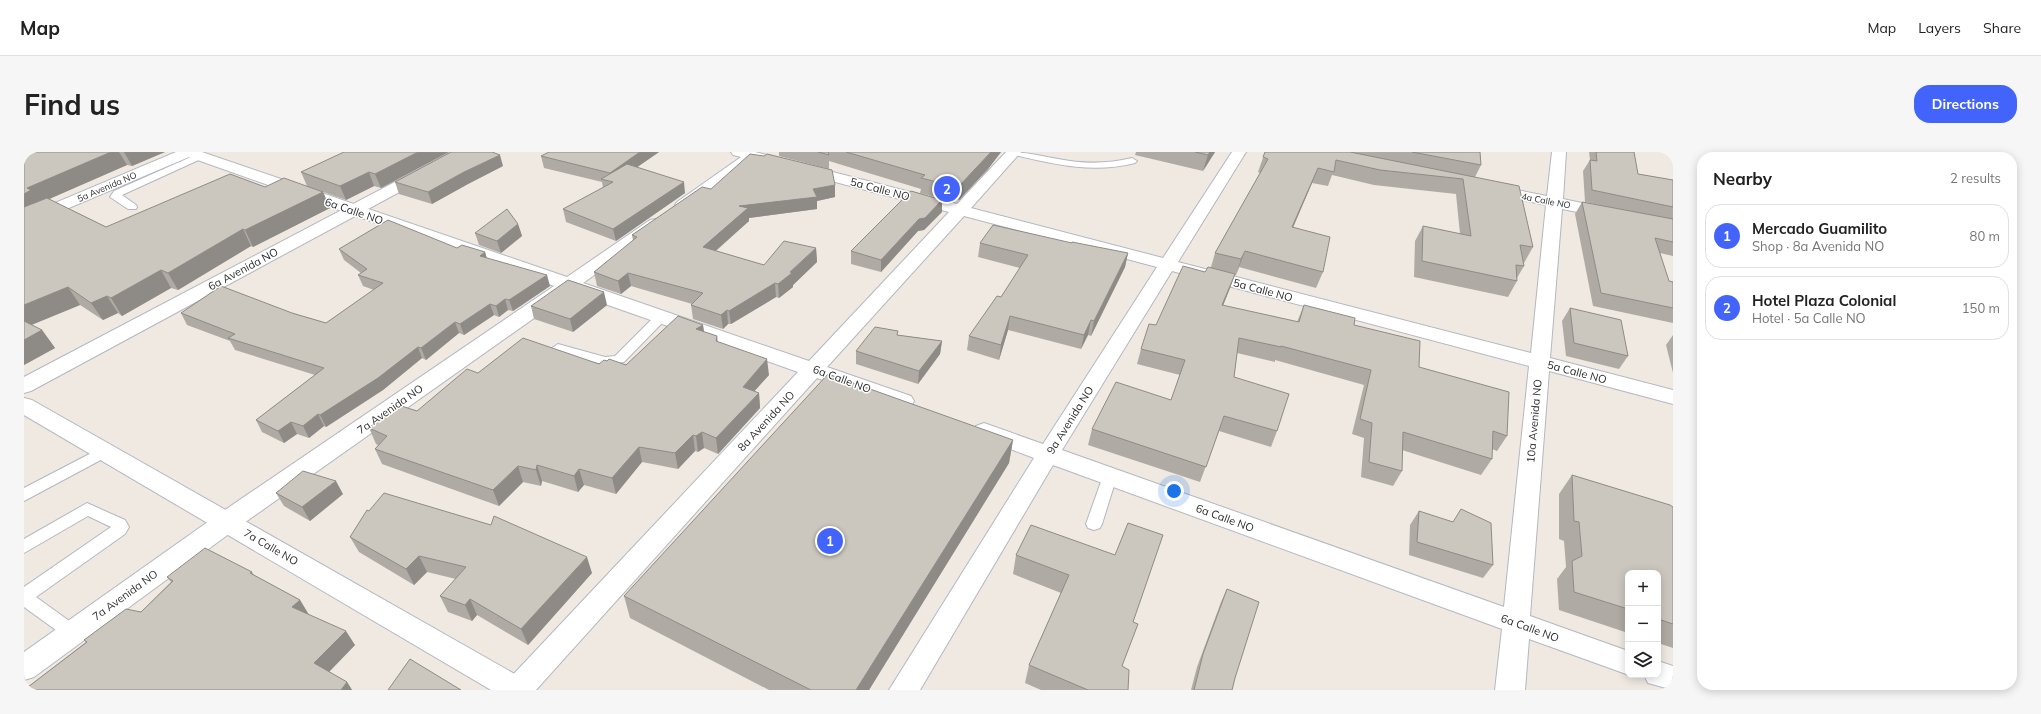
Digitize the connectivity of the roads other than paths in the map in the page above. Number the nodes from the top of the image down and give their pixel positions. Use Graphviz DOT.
graph roads {
  1 [pos="463,152"];
  2 [pos="1014,152"];
  3 [pos="1239,152"];
  4 [pos="1559,152"];
  5 [pos="192,153"];
  6 [pos="750,153"];
  7 [pos="1132,160"];
  8 [pos="1478,187"];
  9 [pos="1554,202"];
  10 [pos="132,207"];
  11 [pos="353,210"];
  12 [pos="960,210"];
  13 [pos="1621,216"];
  14 [pos="24,222"];
  15 [pos="1166,265"];
  16 [pos="571,284"];
  17 [pos="662,316"];
  18 [pos="558,348"];
  19 [pos="1539,362"];
  20 [pos="814,369"];
  21 [pos="24,386"];
  22 [pos="1673,397"];
  23 [pos="24,405"];
  24 [pos="924,409"];
  25 [pos="968,425"];
  26 [pos="105,451"];
  27 [pos="1048,454"];
  28 [pos="1110,476"];
  29 [pos="24,495"];
  30 [pos="228,521"];
  31 [pos="1094,524"];
  32 [pos="24,547"];
  33 [pos="24,597"];
  34 [pos="1515,623"];
  35 [pos="73,633"];
  36 [pos="1625,662"];
  37 [pos="24,668"];
  38 [pos="1661,675"];
  39 [pos="1673,679"];
  40 [pos="517,690"];
  41 [pos="904,690"];
  42 [pos="1510,690"];
  1 -- 11 [label="street, 6a Avenida NO"];
  2 -- 7 [label="lane"];
  2 -- 12 [label="street, 8a Avenida NO"];
  3 -- 15 [label="street, 9a Avenida NO"];
  4 -- 9 [label="street, 10a Avenida NO"];
  5 -- 10 [label="lane"];
  5 -- 11 [label="street, 6a Calle NO"];
  5 -- 14 [label="street, 5a Avenida NO"];
  6 -- 12 [label="street, 5a Calle NO"];
  6 -- 16 [label="street, 7a Avenida NO"];
  8 -- 9 [label="street, 4a Calle NO"];
  9 -- 13 [label="street, 4a Calle NO"];
  9 -- 19 [label="street, 10a Avenida NO"];
  11 -- 16 [label="street, 6a Calle NO"];
  11 -- 21 [label="street, 6a Avenida NO"];
  12 -- 15 [label="street, 5a Calle NO"];
  12 -- 20 [label="street, 8a Avenida NO"];
  15 -- 19 [label="street, 5a Calle NO"];
  15 -- 27 [label="street, 9a Avenida NO"];
  16 -- 17 [label="street, 6a Calle NO"];
  16 -- 30 [label="street, 7a Avenida NO"];
  17 -- 18 [label="lane"];
  17 -- 20 [label="street, 6a Calle NO"];
  19 -- 22 [label="street, 5a Calle NO"];
  19 -- 34 [label="street, 10a Avenida NO"];
  20 -- 24 [label="street, 6a Calle NO"];
  20 -- 40 [label="street, 8a Avenida NO"];
  23 -- 26 [label="street, 7a Calle NO"];
  25 -- 27 [label="street, 6a Calle NO"];
  26 -- 29 [label="lane"];
  26 -- 30 [label="street, 7a Calle NO"];
  27 -- 28 [label="street, 6a Calle NO"];
  27 -- 41 [label="street, 9a Avenida NO"];
  28 -- 31 [label="lane"];
  28 -- 34 [label="street, 6a Calle NO"];
  30 -- 35 [label="street, 7a Avenida NO"];
  30 -- 40 [label="street, 7a Calle NO"];
  32 -- 33 [label="lane"];
  33 -- 35 [label="lane"];
  34 -- 36 [label="street, 6a Calle NO"];
  34 -- 42 [label="street, 10a Avenida NO"];
  35 -- 37 [label="street, 7a Avenida NO"];
  38 -- 39 [label="street"];
}
